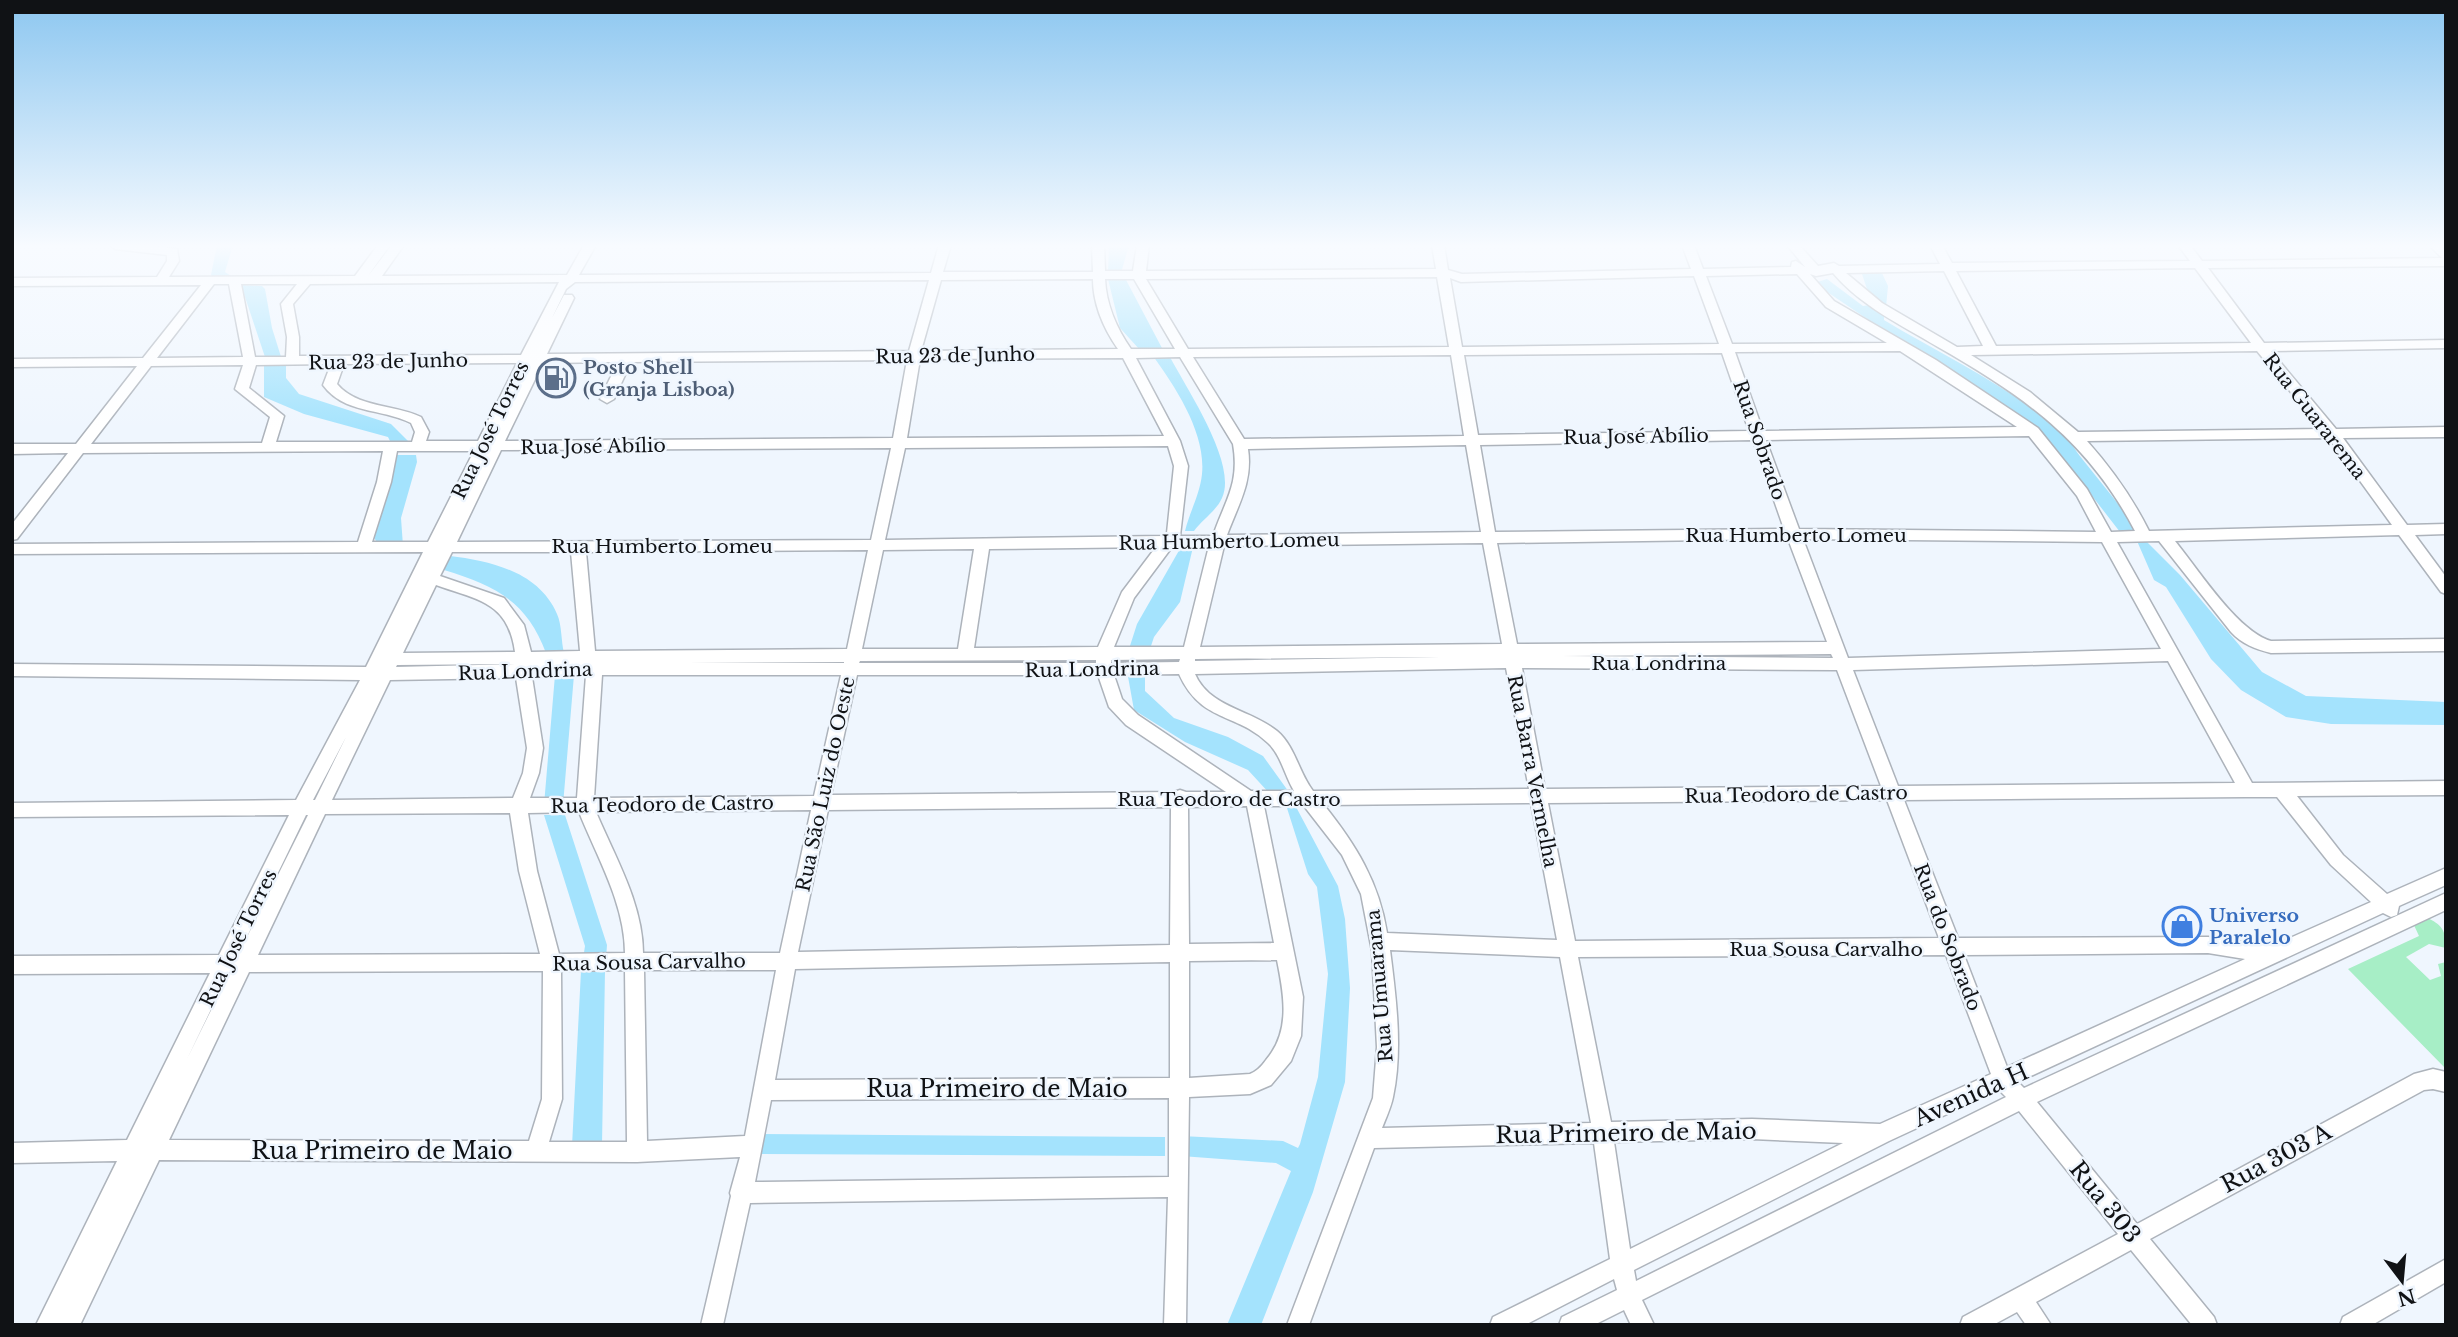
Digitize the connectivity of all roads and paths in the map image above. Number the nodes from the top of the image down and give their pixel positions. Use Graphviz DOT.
graph roads {
  1 [pos="190,307"];
  2 [pos="239,307"];
  3 [pos="288,307"];
  4 [pos="561,307"];
  5 [pos="927,307"];
  6 [pos="1105,307"];
  7 [pos="1158,307"];
  8 [pos="1449,307"];
  9 [pos="1713,307"];
  10 [pos="1835,307"];
  11 [pos="1880,307"];
  12 [pos="1969,307"];
  13 [pos="2231,307"];
  14 [pos="2446,344"];
  15 [pos="2260,346"];
  16 [pos="1898,347"];
  17 [pos="1729,348"];
  18 [pos="1991,349"];
  19 [pos="1454,351"];
  20 [pos="1955,351"];
  21 [pos="1183,352"];
  22 [pos="1127,353"];
  23 [pos="914,355"];
  24 [pos="626,358"];
  25 [pos="532,359"];
  26 [pos="250,362"];
  27 [pos="292,362"];
  28 [pos="339,362"];
  29 [pos="12,363"];
  30 [pos="148,363"];
  31 [pos="607,399"];
  32 [pos="2033,431"];
  33 [pos="2446,432"];
  34 [pos="1755,434"];
  35 [pos="2333,434"];
  36 [pos="2078,436"];
  37 [pos="1471,438"];
  38 [pos="1173,441"];
  39 [pos="899,443"];
  40 [pos="1240,444"];
  41 [pos="391,446"];
  42 [pos="418,446"];
  43 [pos="489,446"];
  44 [pos="268,447"];
  45 [pos="81,448"];
  46 [pos="12,449"];
  47 [pos="2446,529"];
  48 [pos="2401,530"];
  49 [pos="1793,534"];
  50 [pos="12,535"];
  51 [pos="2144,535"];
  52 [pos="2162,536"];
  53 [pos="2104,537"];
  54 [pos="1489,538"];
  55 [pos="1218,541"];
  56 [pos="1167,542"];
  57 [pos="982,544"];
  58 [pos="878,545"];
  59 [pos="441,546"];
  60 [pos="578,547"];
  61 [pos="12,548"];
  62 [pos="363,548"];
  63 [pos="432,578"];
  64 [pos="2446,588"];
  65 [pos="2446,645"];
  66 [pos="1836,648"];
  67 [pos="2171,655"];
  68 [pos="965,656"];
  69 [pos="1511,656"];
  70 [pos="1188,661"];
  71 [pos="591,662"];
  72 [pos="1103,662"];
  73 [pos="523,664"];
  74 [pos="851,664"];
  75 [pos="1842,664"];
  76 [pos="383,666"];
  77 [pos="12,670"];
  78 [pos="2446,788"];
  79 [pos="2282,790"];
  80 [pos="2248,791"];
  81 [pos="1893,793"];
  82 [pos="1180,797"];
  83 [pos="1250,797"];
  84 [pos="1539,799"];
  85 [pos="822,800"];
  86 [pos="1312,800"];
  87 [pos="320,806"];
  88 [pos="518,806"];
  89 [pos="301,807"];
  90 [pos="585,807"];
  91 [pos="12,810"];
  92 [pos="2446,876"];
  93 [pos="2385,904"];
  94 [pos="2443,908"];
  95 [pos="2405,920"];
  96 [pos="1379,941"];
  97 [pos="2296,945"];
  98 [pos="1953,948"];
  99 [pos="1567,949"];
  100 [pos="1285,951"];
  101 [pos="1178,954"];
  102 [pos="2273,955"];
  103 [pos="637,961"];
  104 [pos="787,961"];
  105 [pos="552,963"];
  106 [pos="2314,963"];
  107 [pos="235,964"];
  108 [pos="12,965"];
  109 [pos="2003,1081"];
  110 [pos="2446,1082"];
  111 [pos="1180,1088"];
  112 [pos="764,1090"];
  113 [pos="2022,1099"];
  114 [pos="1603,1134"];
  115 [pos="1882,1135"];
  116 [pos="1370,1138"];
  117 [pos="752,1146"];
  118 [pos="143,1151"];
  119 [pos="536,1152"];
  120 [pos="637,1152"];
  121 [pos="12,1153"];
  122 [pos="1839,1156"];
  123 [pos="1856,1181"];
  124 [pos="1179,1186"];
  125 [pos="740,1192"];
  126 [pos="2132,1235"];
  127 [pos="1622,1266"];
  128 [pos="2446,1270"];
  129 [pos="1629,1297"];
  130 [pos="2020,1298"];
  131 [pos="47,1325"];
  132 [pos="68,1325"];
  133 [pos="712,1325"];
  134 [pos="1175,1325"];
  135 [pos="1298,1325"];
  136 [pos="1502,1325"];
  137 [pos="1570,1325"];
  138 [pos="1643,1325"];
  139 [pos="1971,1325"];
  140 [pos="2040,1325"];
  141 [pos="2206,1325"];
  142 [pos="2351,1325"];
  1 -- 30 [label="street"];
  2 -- 26 [label="street"];
  3 -- 27 [label="street"];
  4 -- 25 [label="street, Rua José Torres"];
  5 -- 23 [label="street, Rua São Luiz do Oeste"];
  6 -- 22 [label="street"];
  7 -- 21 [label="street"];
  8 -- 19 [label="street, Rua Barra Vermelha"];
  9 -- 17 [label="street, Rua Sobrado"];
  10 -- 16 [label="street"];
  11 -- 20 [label="street"];
  12 -- 18 [label="street"];
  13 -- 15 [label="street, Rua Guararema"];
  14 -- 15 [label="street"];
  15 -- 18 [label="street"];
  15 -- 35 [label="street, Rua Guararema"];
  16 -- 17 [label="street, Rua 23 de Junho"];
  16 -- 32 [label="street"];
  17 -- 19 [label="street, Rua 23 de Junho"];
  17 -- 34 [label="street, Rua Sobrado"];
  18 -- 20 [label="street"];
  19 -- 21 [label="street, Rua 23 de Junho"];
  19 -- 37 [label="street, Rua Barra Vermelha"];
  20 -- 36 [label="street"];
  21 -- 22 [label="street, Rua 23 de Junho"];
  21 -- 40 [label="street"];
  22 -- 23 [label="street, Rua 23 de Junho"];
  22 -- 38 [label="street"];
  23 -- 24 [label="street, Rua 23 de Junho"];
  23 -- 39 [label="street, Rua São Luiz do Oeste"];
  24 -- 25 [label="street, Rua 23 de Junho"];
  24 -- 31 [label="street"];
  25 -- 28 [label="street, Rua 23 de Junho"];
  25 -- 43 [label="street, Rua José Torres"];
  26 -- 27 [label="street, Rua 23 de Junho"];
  26 -- 30 [label="street, Rua 23 de Junho"];
  26 -- 44 [label="street"];
  27 -- 28 [label="street, Rua 23 de Junho"];
  28 -- 42 [label="street"];
  29 -- 30 [label="street, Rua 23 de Junho"];
  30 -- 45 [label="street"];
  32 -- 34 [label="street, Rua José Abílio"];
  32 -- 53 [label="street"];
  33 -- 35 [label="street"];
  34 -- 37 [label="street, Rua José Abílio"];
  34 -- 49 [label="street, Rua Sobrado"];
  35 -- 36 [label="street"];
  35 -- 48 [label="street, Rua Guararema"];
  36 -- 51 [label="street"];
  37 -- 40 [label="street, Rua José Abílio"];
  37 -- 54 [label="street, Rua Barra Vermelha"];
  38 -- 39 [label="street, Rua José Abílio"];
  38 -- 56 [label="street"];
  39 -- 43 [label="street, Rua José Abílio"];
  39 -- 58 [label="street, Rua São Luiz do Oeste"];
  40 -- 55 [label="street"];
  41 -- 42 [label="street, Rua José Abílio"];
  41 -- 44 [label="street, Rua José Abílio"];
  41 -- 62 [label="street"];
  42 -- 43 [label="street, Rua José Abílio"];
  43 -- 59 [label="street, Rua José Torres"];
  44 -- 45 [label="street, Rua José Abílio"];
  45 -- 46 [label="street, Rua José Abílio"];
  45 -- 50 [label="street"];
  47 -- 48 [label="street, Rua Humberto Lomeu"];
  48 -- 52 [label="street, Rua Humberto Lomeu"];
  48 -- 64 [label="street, Rua Guararema"];
  49 -- 53 [label="street, Rua Humberto Lomeu"];
  49 -- 54 [label="street, Rua Humberto Lomeu"];
  49 -- 66 [label="street, Rua Sobrado"];
  51 -- 52 [label="street, Rua Humberto Lomeu"];
  51 -- 53 [label="street, Rua Humberto Lomeu"];
  52 -- 65 [label="street"];
  53 -- 67 [label="street"];
  54 -- 55 [label="street, Rua Humberto Lomeu"];
  54 -- 69 [label="street, Rua Barra Vermelha"];
  55 -- 56 [label="street, Rua Humberto Lomeu"];
  55 -- 70 [label="street"];
  56 -- 57 [label="street, Rua Humberto Lomeu"];
  56 -- 72 [label="street"];
  57 -- 58 [label="street, Rua Humberto Lomeu"];
  57 -- 68 [label="street"];
  58 -- 60 [label="street, Rua Humberto Lomeu"];
  58 -- 74 [label="street, Rua São Luiz do Oeste"];
  59 -- 60 [label="street, Rua Humberto Lomeu"];
  59 -- 62 [label="street, Rua Humberto Lomeu"];
  59 -- 63 [label="street, Rua José Torres"];
  59 -- 76 [label="street, Rua José Torres"];
  60 -- 71 [label="street"];
  61 -- 62 [label="street, Rua Humberto Lomeu"];
  63 -- 73 [label="street"];
  63 -- 76 [label="street, Rua José Torres"];
  66 -- 69 [label="street, Rua Londrina"];
  66 -- 75 [label="street, Rua Sobrado"];
  67 -- 75 [label="street, Rua Londrina"];
  67 -- 80 [label="street"];
  68 -- 72 [label="street, Rua Londrina"];
  68 -- 74 [label="street, Rua Londrina"];
  69 -- 70 [label="street, Rua Londrina"];
  69 -- 75 [label="street, Rua Londrina"];
  69 -- 84 [label="street, Rua Barra Vermelha"];
  70 -- 72 [label="street, Rua Londrina"];
  70 -- 86 [label="street, Rua Umuarama"];
  71 -- 73 [label="street, Rua Londrina"];
  71 -- 74 [label="street, Rua Londrina"];
  71 -- 90 [label="street"];
  72 -- 74 [label="street, Rua Londrina"];
  72 -- 83 [label="street"];
  73 -- 76 [label="street, Rua Londrina"];
  73 -- 88 [label="street"];
  74 -- 85 [label="street, Rua São Luiz do Oeste"];
  75 -- 81 [label="street, Rua Sobrado"];
  76 -- 77 [label="street, Rua Londrina"];
  76 -- 87 [label="street, Rua José Torres"];
  76 -- 89 [label="street, Rua José Torres"];
  78 -- 79 [label="street, Rua Teodoro de Castro"];
  79 -- 80 [label="street, Rua Teodoro de Castro"];
  79 -- 93 [label="street"];
  80 -- 81 [label="street, Rua Teodoro de Castro"];
  81 -- 84 [label="street, Rua Teodoro de Castro"];
  81 -- 98 [label="street, Rua do Sobrado"];
  82 -- 83 [label="street, Rua Teodoro de Castro"];
  82 -- 85 [label="street, Rua Teodoro de Castro"];
  82 -- 101 [label="street"];
  83 -- 86 [label="street, Rua Teodoro de Castro"];
  83 -- 100 [label="street, Rua Primeiro de Maio"];
  84 -- 86 [label="street, Rua Teodoro de Castro"];
  84 -- 99 [label="street, Rua Barra Vermelha"];
  85 -- 90 [label="street, Rua Teodoro de Castro"];
  85 -- 104 [label="street, Rua São Luiz do Oeste"];
  86 -- 96 [label="street, Rua Umuarama"];
  87 -- 88 [label="street, Rua Teodoro de Castro"];
  87 -- 89 [label="street, Rua Teodoro de Castro"];
  87 -- 107 [label="street, Rua José Torres"];
  88 -- 90 [label="street, Rua Teodoro de Castro"];
  88 -- 105 [label="street"];
  89 -- 91 [label="street, Rua Teodoro de Castro"];
  89 -- 107 [label="street, Rua José Torres"];
  90 -- 103 [label="street"];
  92 -- 93 [label="street, Avenida H"];
  93 -- 95 [label="street"];
  93 -- 97 [label="street, Avenida H"];
  94 -- 95 [label="street, Avenida H"];
  95 -- 106 [label="street, Avenida H"];
  96 -- 99 [label="street, Rua Sousa Carvalho"];
  96 -- 116 [label="street, Rua Umuarama"];
  97 -- 102 [label="street, Avenida H"];
  97 -- 106 [label="street"];
  98 -- 99 [label="street, Rua Sousa Carvalho"];
  98 -- 102 [label="street, Rua Sousa Carvalho"];
  98 -- 109 [label="street, Rua do Sobrado"];
  99 -- 114 [label="street, Rua Barra Vermelha"];
  100 -- 101 [label="street, Rua Sousa Carvalho"];
  100 -- 111 [label="street, Rua Primeiro de Maio"];
  101 -- 104 [label="street, Rua Sousa Carvalho"];
  101 -- 111 [label="street"];
  102 -- 109 [label="street, Avenida H"];
  103 -- 104 [label="street, Rua Sousa Carvalho"];
  103 -- 105 [label="street, Rua Sousa Carvalho"];
  103 -- 120 [label="street"];
  104 -- 112 [label="street, Rua São Luiz do Oeste"];
  105 -- 107 [label="street, Rua Sousa Carvalho"];
  105 -- 119 [label="street"];
  106 -- 113 [label="street, Avenida H"];
  107 -- 108 [label="street, Rua Sousa Carvalho"];
  107 -- 118 [label="street, Rua José Torres"];
  109 -- 113 [label="street, Rua 303"];
  109 -- 115 [label="street, Avenida H"];
  110 -- 126 [label="street, Rua 303 A"];
  111 -- 112 [label="street, Rua Primeiro de Maio"];
  111 -- 124 [label="street"];
  112 -- 117 [label="street, Rua São Luiz do Oeste"];
  113 -- 123 [label="street, Avenida H"];
  113 -- 126 [label="street, Rua 303"];
  114 -- 115 [label="street, Rua Primeiro de Maio"];
  114 -- 116 [label="street, Rua Primeiro de Maio"];
  114 -- 127 [label="street, Rua Barra Vermelha"];
  115 -- 122 [label="street, Avenida H"];
  116 -- 135 [label="street, Rua Umuarama"];
  117 -- 120 [label="street, Rua Primeiro de Maio"];
  117 -- 125 [label="street, Rua São Luiz do Oeste"];
  118 -- 119 [label="street, Rua Primeiro de Maio"];
  118 -- 121 [label="street, Rua Primeiro de Maio"];
  118 -- 131 [label="street, Rua José Torres"];
  118 -- 132 [label="street, Rua José Torres"];
  119 -- 120 [label="street, Rua Primeiro de Maio"];
  122 -- 123 [label="street"];
  122 -- 127 [label="street, Avenida H"];
  123 -- 129 [label="street, Avenida H"];
  124 -- 125 [label="street"];
  124 -- 134 [label="street"];
  125 -- 133 [label="street, Rua São Luiz do Oeste"];
  126 -- 130 [label="street, Rua 303 A"];
  126 -- 141 [label="street, Rua 303"];
  127 -- 129 [label="street, Rua Barra Vermelha"];
  127 -- 136 [label="street, Avenida H"];
  128 -- 142 [label="street"];
  129 -- 137 [label="street, Avenida H"];
  129 -- 138 [label="street, Rua Barra Vermelha"];
  130 -- 139 [label="street, Rua 303 A"];
  130 -- 140 [label="street"];
}
